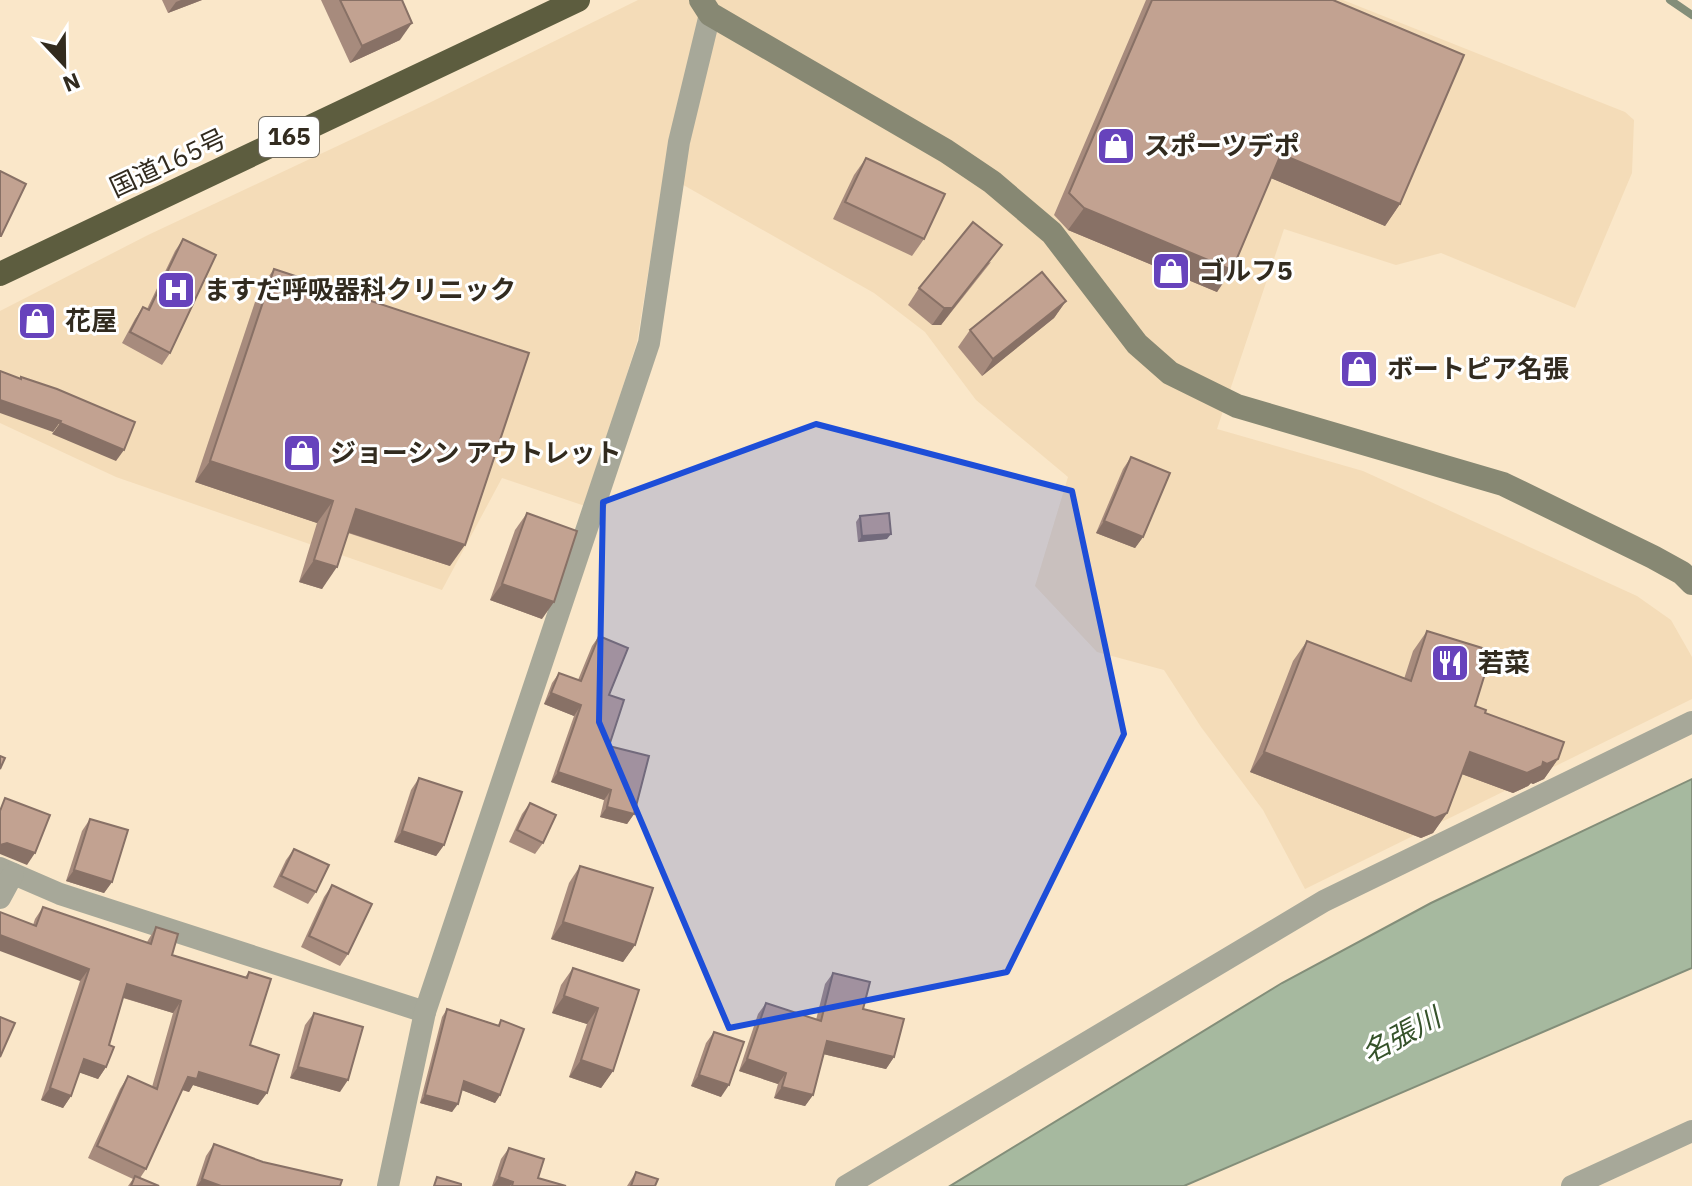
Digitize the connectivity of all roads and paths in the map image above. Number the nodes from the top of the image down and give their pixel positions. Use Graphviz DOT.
graph roads {
  1 [pos="578,0"];
  2 [pos="706,7"];
  3 [pos="0,274"];
  4 [pos="1692,583"];
  5 [pos="1692,722"];
  6 [pos="7,871"];
  7 [pos="0,898"];
  8 [pos="425,1012"];
  9 [pos="1692,1131"];
  10 [pos="388,1186"];
  11 [pos="846,1186"];
  12 [pos="1572,1186"];
  1 -- 3 [label="highway, 国道165号 / 165"];
  2 -- 4 [label="street"];
  2 -- 8 [label="street"];
  5 -- 11 [label="street"];
  6 -- 7 [label="street"];
  6 -- 8 [label="street"];
  8 -- 10 [label="street"];
  9 -- 12 [label="street"];
}
